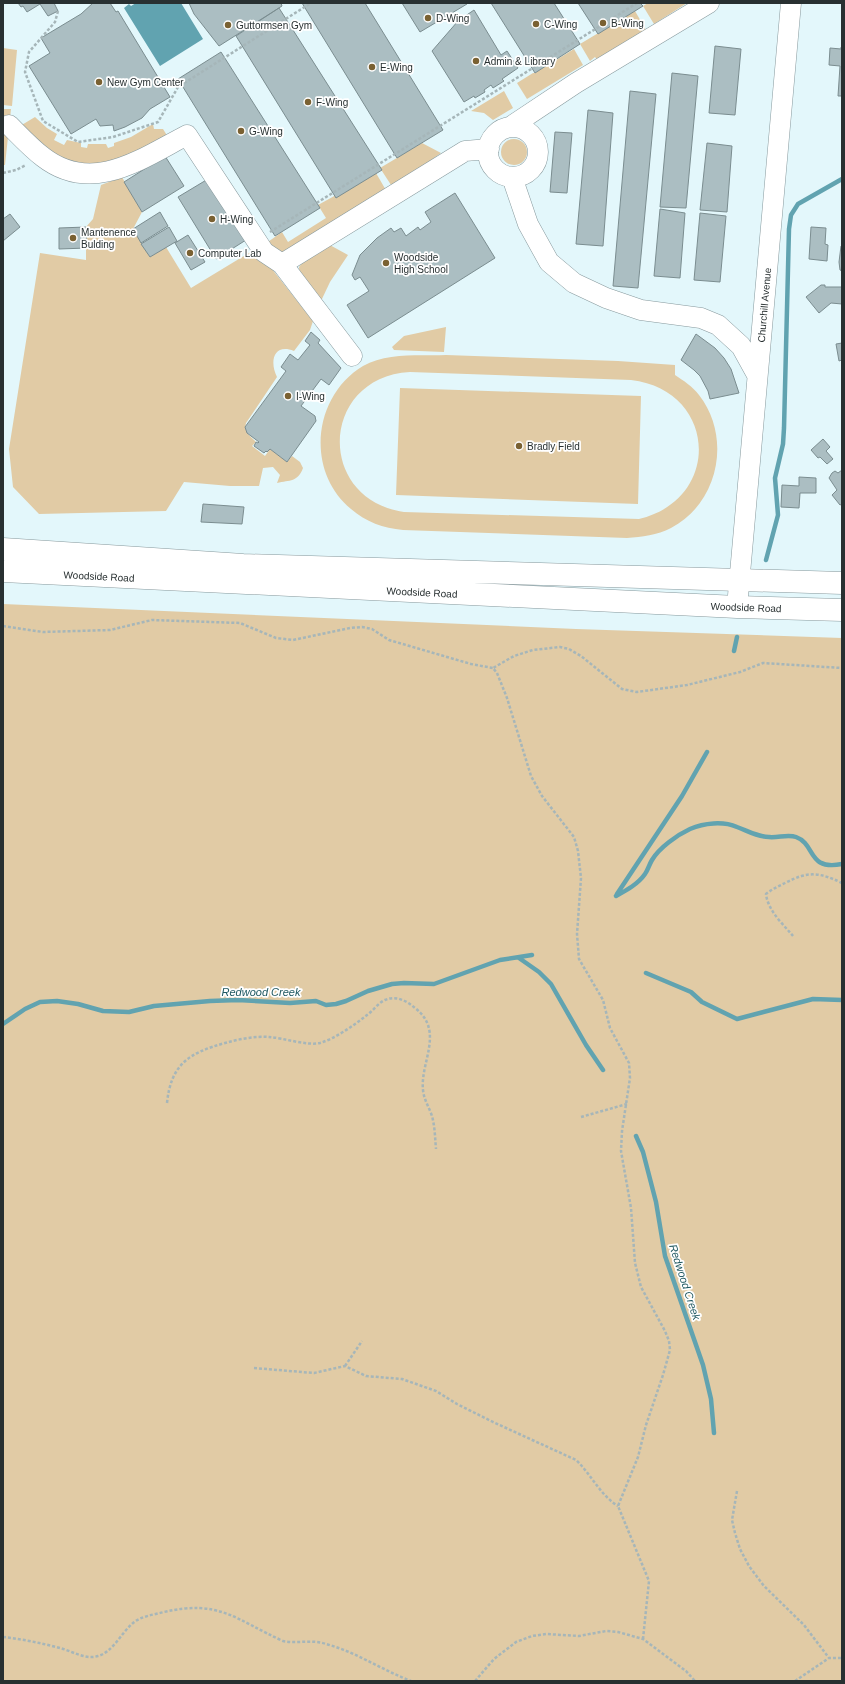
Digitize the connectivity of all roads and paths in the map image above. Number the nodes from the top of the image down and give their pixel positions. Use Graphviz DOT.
graph roads {
  1 [pos="310,3"];
  2 [pos="637,3"];
  3 [pos="708,3"];
  4 [pos="791,3"];
  5 [pos="58,11"];
  6 [pos="9,126"];
  7 [pos="510,127"];
  8 [pos="488,149"];
  9 [pos="42,157"];
  10 [pos="3,173"];
  11 [pos="512,177"];
  12 [pos="256,240"];
  13 [pos="282,264"];
  14 [pos="352,356"];
  15 [pos="757,375"];
  16 [pos="3,549"];
  17 [pos="3,571"];
  18 [pos="738,580"];
  19 [pos="842,583"];
  20 [pos="737,607"];
  21 [pos="842,610"];
  22 [pos="3,626"];
  23 [pos="493,668"];
  24 [pos="842,668"];
  25 [pos="842,883"];
  26 [pos="794,936"];
  27 [pos="167,1103"];
  28 [pos="627,1104"];
  29 [pos="581,1117"];
  30 [pos="436,1149"];
  31 [pos="362,1341"];
  32 [pos="345,1366"];
  33 [pos="254,1368"];
  34 [pos="737,1491"];
  35 [pos="618,1506"];
  36 [pos="3,1637"];
  37 [pos="643,1639"];
  38 [pos="829,1658"];
  39 [pos="842,1658"];
  40 [pos="411,1681"];
  41 [pos="475,1681"];
  42 [pos="695,1681"];
  43 [pos="795,1681"];
  1 -- 5 [label="path"];
  2 -- 12 [label="path"];
  3 -- 7 [label="street"];
  4 -- 15 [label="street, Churchill Avenue"];
  6 -- 9 [label="street"];
  7 -- 8 [label="street"];
  7 -- 11 [label="street"];
  8 -- 11 [label="street"];
  8 -- 13 [label="street"];
  9 -- 10 [label="path"];
  9 -- 12 [label="street"];
  11 -- 15 [label="street"];
  12 -- 13 [label="street"];
  13 -- 14 [label="street"];
  15 -- 18 [label="street, Churchill Avenue"];
  16 -- 18 [label="main road, Woodside Road"];
  17 -- 20 [label="main road, Woodside Road"];
  18 -- 19 [label="main road, Woodside Road"];
  18 -- 20 [label="street, Churchill Avenue"];
  20 -- 21 [label="main road, Woodside Road"];
  22 -- 23 [label="path"];
  23 -- 24 [label="path"];
  23 -- 28 [label="path"];
  25 -- 26 [label="path"];
  27 -- 30 [label="path"];
  28 -- 29 [label="path"];
  28 -- 35 [label="path"];
  31 -- 32 [label="path"];
  32 -- 33 [label="path"];
  32 -- 35 [label="path"];
  34 -- 38 [label="path"];
  35 -- 37 [label="path"];
  36 -- 40 [label="path"];
  37 -- 41 [label="path"];
  37 -- 42 [label="path"];
  38 -- 39 [label="path"];
  38 -- 43 [label="path"];
}
